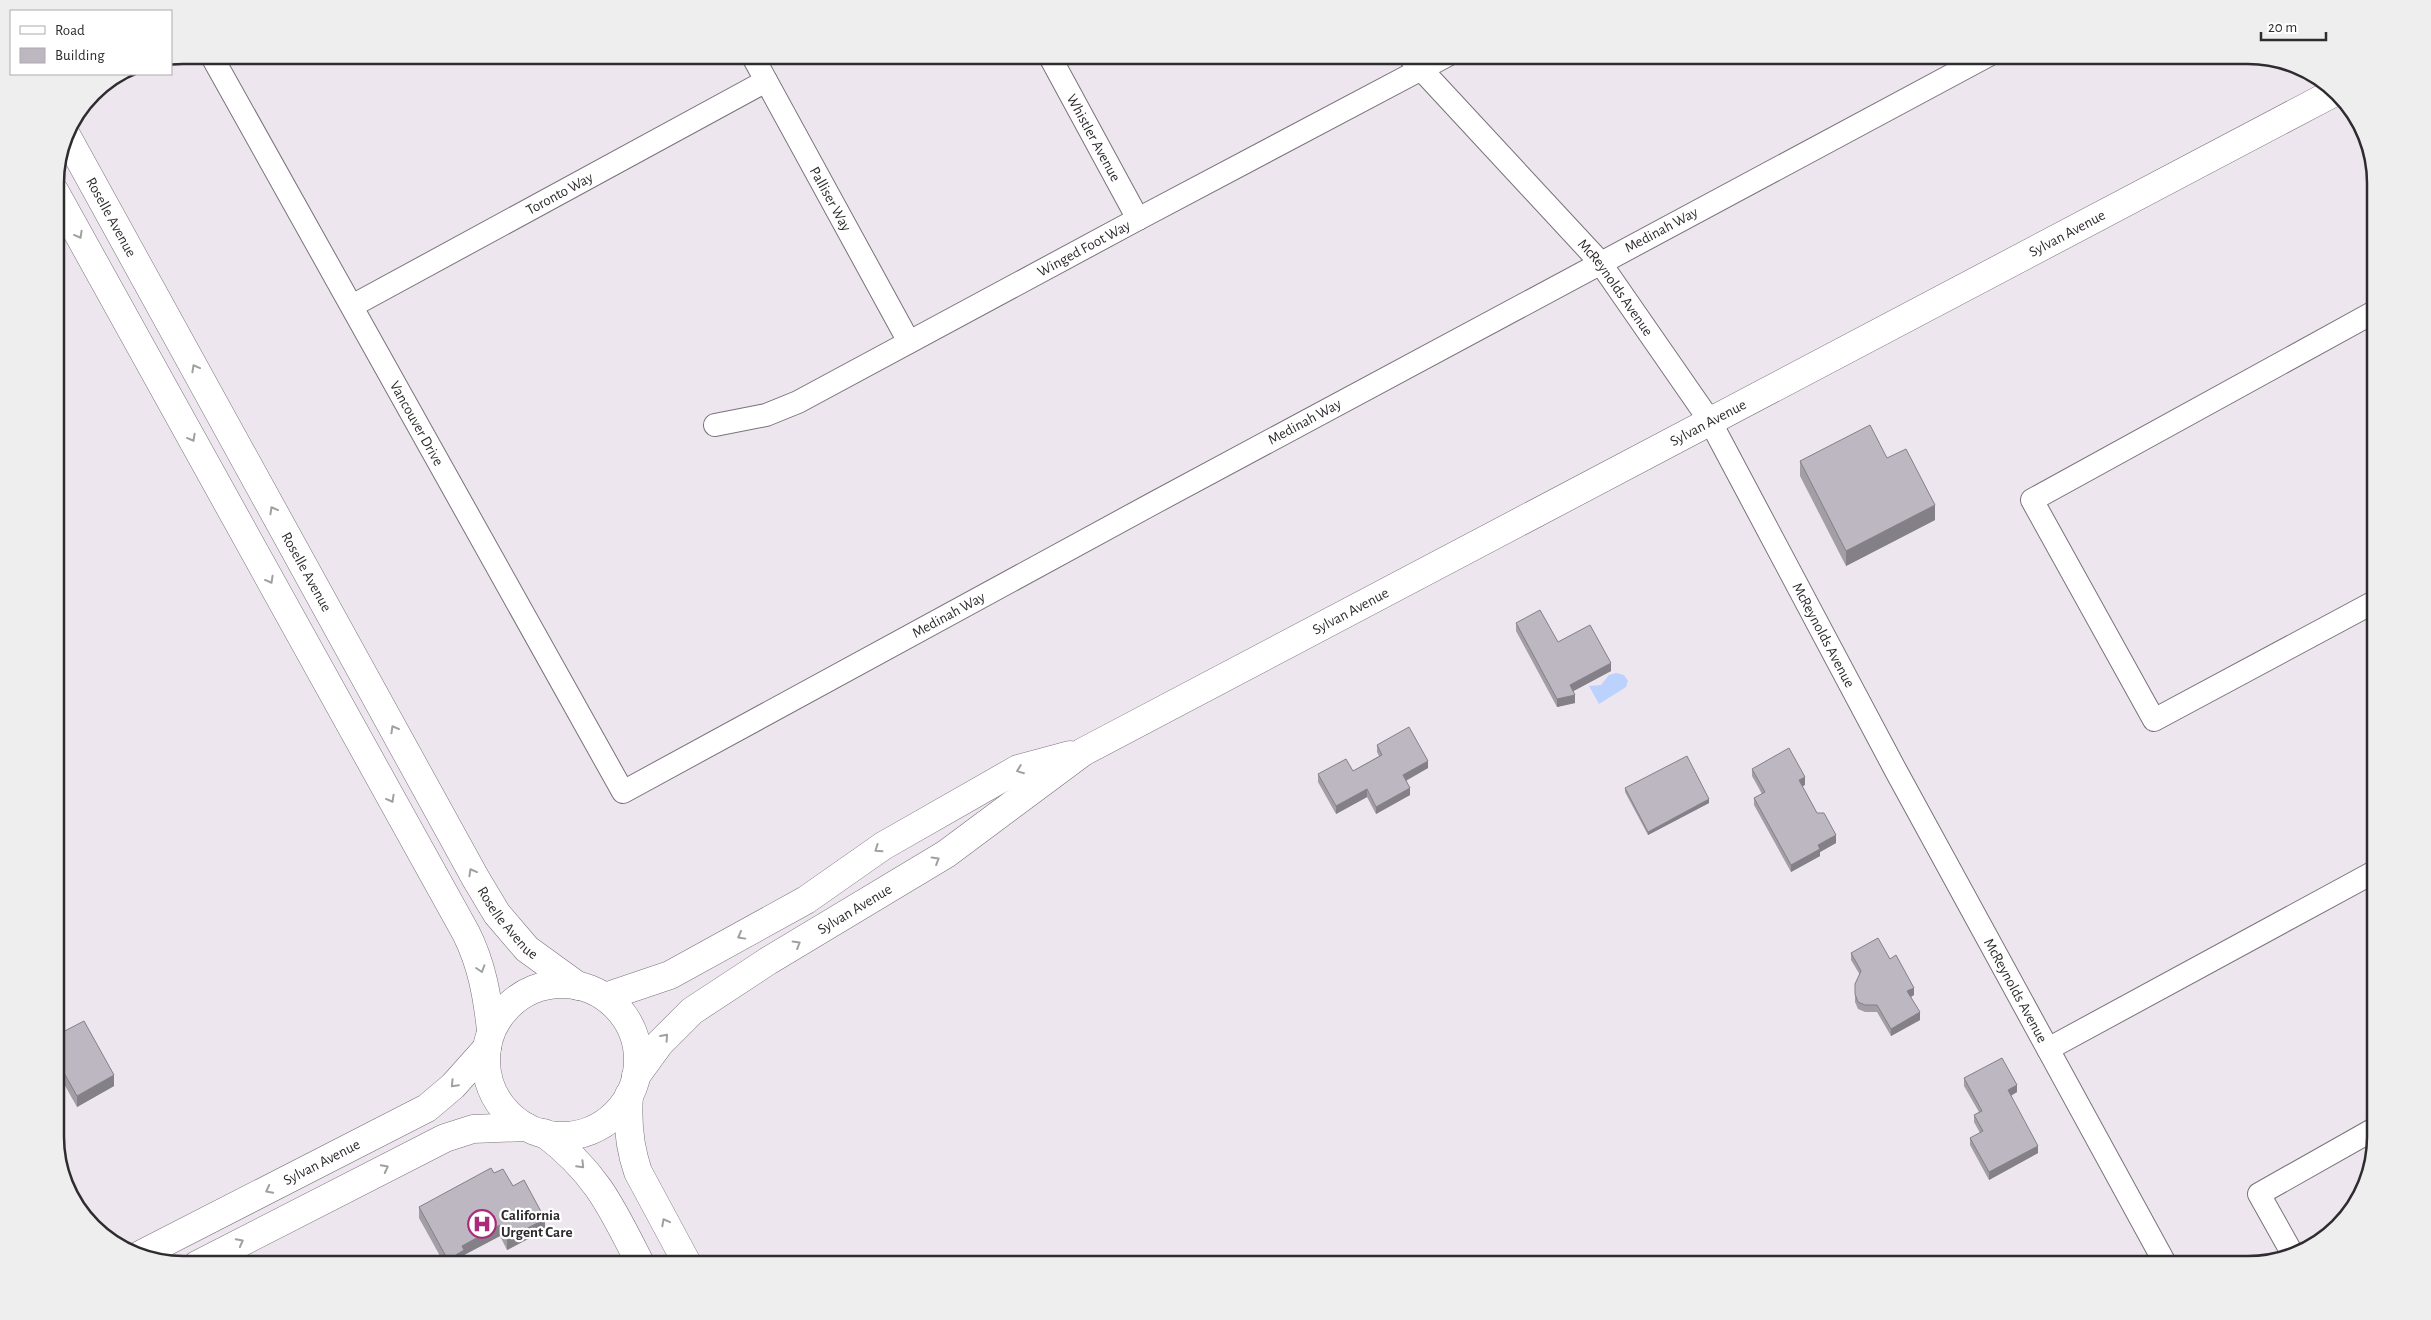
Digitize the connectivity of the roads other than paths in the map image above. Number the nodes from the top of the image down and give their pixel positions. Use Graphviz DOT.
graph roads {
  1 [pos="217,64"];
  2 [pos="757,64"];
  3 [pos="1054,64"];
  4 [pos="1411,64"];
  5 [pos="1417,64"];
  6 [pos="1972,64"];
  7 [pos="766,81"];
  8 [pos="2329,95"];
  9 [pos="71,144"];
  10 [pos="64,208"];
  11 [pos="1138,219"];
  12 [pos="1599,262"];
  13 [pos="352,306"];
  14 [pos="2367,316"];
  15 [pos="910,342"];
  16 [pos="1710,422"];
  17 [pos="715,425"];
  18 [pos="2367,607"];
  19 [pos="1084,752"];
  20 [pos="623,792"];
  21 [pos="2367,876"];
  22 [pos="578,986"];
  23 [pos="605,997"];
  24 [pos="489,1039"];
  25 [pos="2048,1049"];
  26 [pos="632,1086"];
  27 [pos="535,1130"];
  28 [pos="2367,1133"];
  29 [pos="2289,1249"];
  30 [pos="148,1251"];
  31 [pos="215,1256"];
  32 [pos="636,1256"];
  33 [pos="683,1256"];
  34 [pos="2161,1256"];
  1 -- 13 [label="street, Vancouver Drive"];
  2 -- 7 [label="street, Palliser Way"];
  3 -- 11 [label="street, Whistler Avenue"];
  4 -- 11 [label="street, Winged Foot Way"];
  5 -- 12 [label="street, McReynolds Avenue"];
  6 -- 12 [label="street, Medinah Way"];
  7 -- 13 [label="street, Toronto Way"];
  7 -- 15 [label="street, Palliser Way"];
  8 -- 16 [label="main road, Sylvan Avenue"];
  22 -- 9 [label="main road, Roselle Avenue, one-way"];
  10 -- 24 [label="main road, one-way"];
  11 -- 15 [label="street, Winged Foot Way"];
  12 -- 16 [label="street, McReynolds Avenue"];
  12 -- 20 [label="street, Medinah Way"];
  13 -- 20 [label="street, Vancouver Drive"];
  14 -- 18 [label="street"];
  15 -- 17 [label="street, Winged Foot Way"];
  16 -- 19 [label="main road, Sylvan Avenue"];
  16 -- 25 [label="street, McReynolds Avenue"];
  19 -- 23 [label="main road, Sylvan Avenue, one-way"];
  26 -- 19 [label="main road, Sylvan Avenue, one-way"];
  21 -- 25 [label="street"];
  22 -- 23 [label="main road"];
  22 -- 24 [label="main road"];
  23 -- 26 [label="main road"];
  24 -- 27 [label="main road"];
  24 -- 30 [label="main road, Sylvan Avenue, one-way"];
  25 -- 34 [label="street, McReynolds Avenue"];
  26 -- 27 [label="main road"];
  33 -- 26 [label="main road, one-way"];
  31 -- 27 [label="main road, one-way"];
  27 -- 32 [label="main road, one-way"];
  28 -- 29 [label="street"];
}
